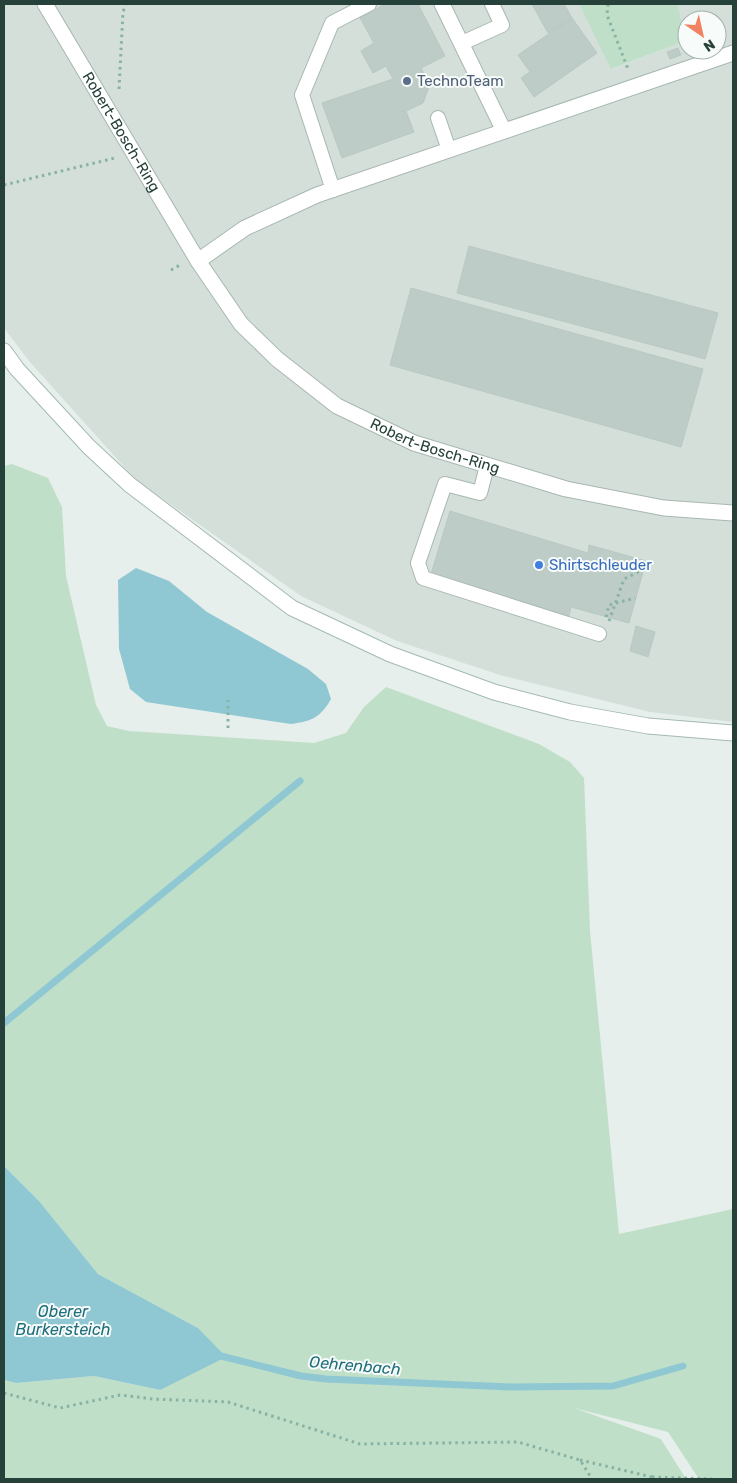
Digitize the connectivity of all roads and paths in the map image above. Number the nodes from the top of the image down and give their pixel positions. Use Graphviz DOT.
graph roads {
  1 [pos="45,4"];
  2 [pos="126,4"];
  3 [pos="369,4"];
  4 [pos="442,4"];
  5 [pos="492,4"];
  6 [pos="608,4"];
  7 [pos="462,44"];
  8 [pos="733,53"];
  9 [pos="634,88"];
  10 [pos="438,118"];
  11 [pos="116,125"];
  12 [pos="504,131"];
  13 [pos="448,150"];
  14 [pos="133,153"];
  15 [pos="4,185"];
  16 [pos="333,190"];
  17 [pos="198,261"];
  18 [pos="4,350"];
  19 [pos="488,466"];
  20 [pos="733,513"];
  21 [pos="644,569"];
  22 [pos="635,598"];
  23 [pos="599,634"];
  24 [pos="228,700"];
  25 [pos="228,728"];
  26 [pos="733,733"];
  27 [pos="4,1393"];
  28 [pos="580,1460"];
  29 [pos="651,1478"];
  30 [pos="592,1479"];
  31 [pos="712,1479"];
  1 -- 11 [label="street, Robert-Bosch-Ring"];
  2 -- 11 [label="path"];
  3 -- 16 [label="lane"];
  4 -- 7 [label="street"];
  5 -- 7 [label="lane"];
  6 -- 9 [label="path"];
  7 -- 12 [label="street"];
  8 -- 9 [label="street"];
  9 -- 12 [label="street"];
  10 -- 13 [label="lane"];
  11 -- 14 [label="street, Robert-Bosch-Ring"];
  12 -- 13 [label="street"];
  13 -- 16 [label="street"];
  14 -- 15 [label="path"];
  14 -- 17 [label="street, Robert-Bosch-Ring"];
  16 -- 17 [label="street"];
  17 -- 19 [label="street, Robert-Bosch-Ring"];
  18 -- 26 [label="street"];
  19 -- 20 [label="street, Robert-Bosch-Ring"];
  19 -- 23 [label="lane"];
  21 -- 22 [label="path"];
  24 -- 25 [label="path"];
  27 -- 28 [label="path"];
  28 -- 29 [label="path"];
  28 -- 30 [label="path"];
  29 -- 31 [label="path"];
}
